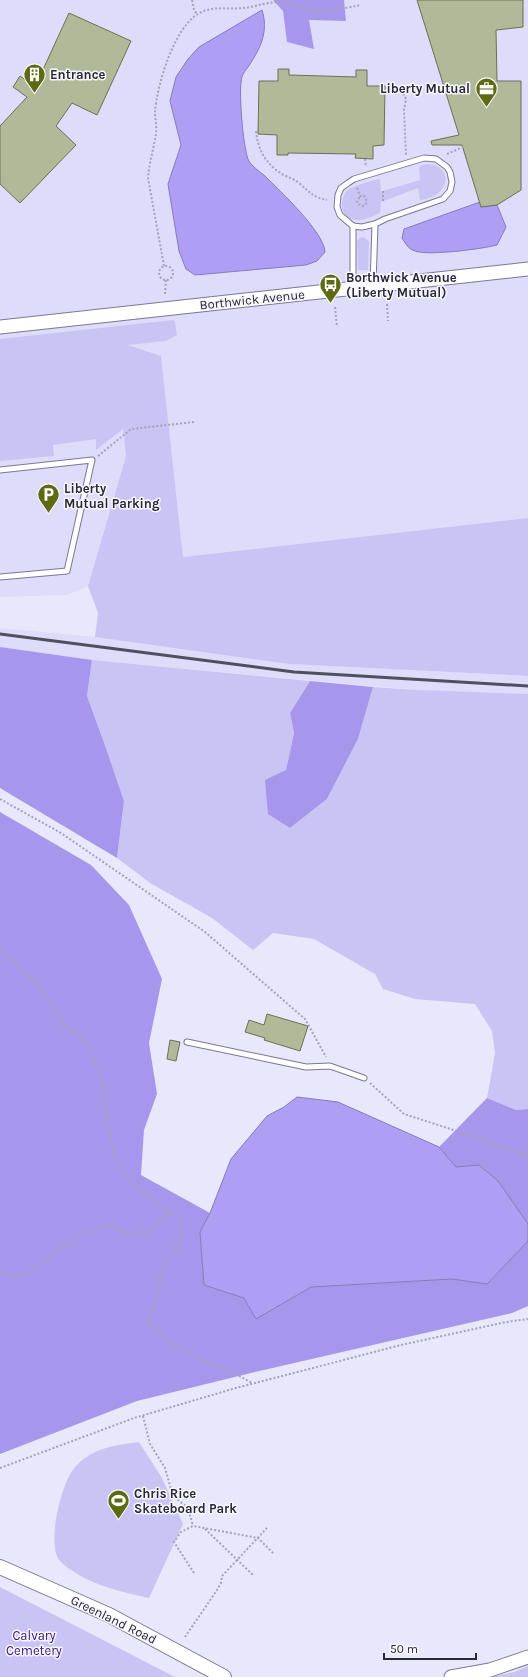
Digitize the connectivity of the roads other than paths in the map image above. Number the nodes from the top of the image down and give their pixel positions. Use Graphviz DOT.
graph roads {
  1 [pos="375,224"];
  2 [pos="353,226"];
  3 [pos="528,269"];
  4 [pos="373,286"];
  5 [pos="353,288"];
  6 [pos="0,327"];
  7 [pos="0,470"];
  8 [pos="0,577"];
  9 [pos="187,1042"];
  10 [pos="364,1078"];
  11 [pos="0,1567"];
  12 [pos="528,1657"];
  13 [pos="224,1677"];
  14 [pos="451,1677"];
  1 -- 2 [label="lane"];
  1 -- 2 [label="lane"];
  1 -- 4 [label="lane"];
  2 -- 5 [label="lane"];
  3 -- 4 [label="street, Borthwick Avenue"];
  4 -- 5 [label="street, Borthwick Avenue"];
  5 -- 6 [label="street, Borthwick Avenue"];
  7 -- 8 [label="lane"];
  9 -- 10 [label="lane"];
  11 -- 13 [label="main road, Greenland Road"];
  12 -- 14 [label="street"];
}
